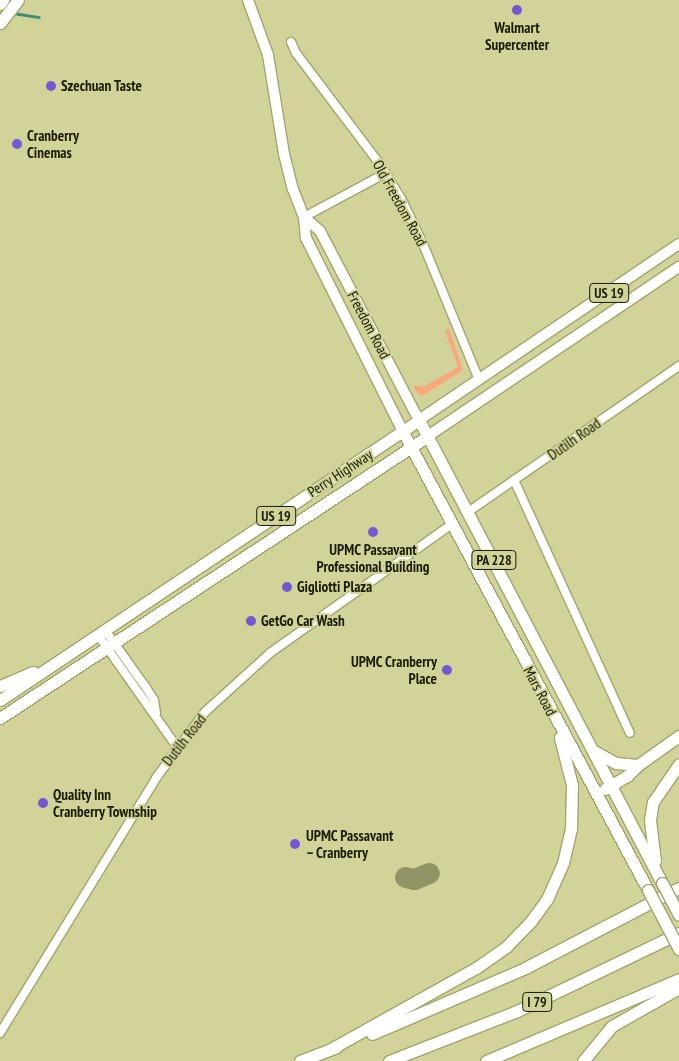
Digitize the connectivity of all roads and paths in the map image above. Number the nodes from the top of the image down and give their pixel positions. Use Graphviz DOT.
graph roads {
  1 [pos="3,0"];
  2 [pos="18,0"];
  3 [pos="248,0"];
  4 [pos="0,4"];
  5 [pos="0,23"];
  6 [pos="291,42"];
  7 [pos="386,173"];
  8 [pos="304,216"];
  9 [pos="679,244"];
  10 [pos="679,267"];
  11 [pos="679,366"];
  12 [pos="479,380"];
  13 [pos="419,420"];
  14 [pos="403,432"];
  15 [pos="428,436"];
  16 [pos="412,448"];
  17 [pos="514,480"];
  18 [pos="468,512"];
  19 [pos="452,524"];
  20 [pos="101,633"];
  21 [pos="112,644"];
  22 [pos="64,658"];
  23 [pos="0,686"];
  24 [pos="0,700"];
  25 [pos="0,718"];
  26 [pos="555,720"];
  27 [pos="630,733"];
  28 [pos="679,736"];
  29 [pos="177,747"];
  30 [pos="594,751"];
  31 [pos="679,764"];
  32 [pos="638,765"];
  33 [pos="612,786"];
  34 [pos="596,793"];
  35 [pos="656,871"];
  36 [pos="679,888"];
  37 [pos="679,915"];
  38 [pos="679,933"];
  39 [pos="679,949"];
  40 [pos="679,980"];
  41 [pos="679,988"];
  42 [pos="0,1033"];
  43 [pos="329,1050"];
  44 [pos="300,1061"];
  45 [pos="389,1061"];
  46 [pos="486,1061"];
  47 [pos="583,1061"];
  1 -- 4 [label="highway"];
  2 -- 5 [label="highway"];
  3 -- 8 [label="main road, Freedom Road"];
  6 -- 7 [label="street, Old Freedom Road"];
  7 -- 8 [label="street"];
  7 -- 12 [label="street, Old Freedom Road"];
  8 -- 13 [label="main road, Freedom Road"];
  8 -- 14 [label="main road, Freedom Road"];
  9 -- 12 [label="main road, Perry Highway / US 19"];
  10 -- 15 [label="main road, Perry Highway / US 19"];
  11 -- 17 [label="street, Dutilh Road"];
  12 -- 13 [label="main road, Perry Highway / US 19"];
  13 -- 14 [label="highway, Perry Highway / US 19"];
  13 -- 15 [label="highway, Freedom Road / PA 228"];
  14 -- 16 [label="highway, Mars Road / PA 228"];
  14 -- 20 [label="highway, Perry Highway / US 19"];
  15 -- 16 [label="highway, Perry Highway / US 19"];
  15 -- 18 [label="highway, Mars Road / PA 228"];
  16 -- 19 [label="highway, Mars Road / PA 228"];
  16 -- 21 [label="highway, Perry Highway / US 19"];
  17 -- 18 [label="street, Dutilh Road"];
  17 -- 27 [label="street"];
  18 -- 30 [label="highway, Mars Road / PA 228"];
  19 -- 26 [label="highway, Mars Road / PA 228"];
  19 -- 29 [label="street, Dutilh Road"];
  20 -- 21 [label="street"];
  20 -- 22 [label="highway, Perry Highway / US 19"];
  21 -- 25 [label="highway, Perry Highway / US 19"];
  21 -- 29 [label="street"];
  22 -- 23 [label="highway"];
  22 -- 24 [label="highway, Perry Highway / US 19"];
  26 -- 34 [label="highway, Mars Road / PA 228"];
  26 -- 43 [label="highway"];
  28 -- 32 [label="highway"];
  29 -- 42 [label="street, Dutilh Road"];
  30 -- 32 [label="highway"];
  30 -- 33 [label="highway, Mars Road / PA 228"];
  31 -- 35 [label="highway"];
  32 -- 33 [label="highway"];
  33 -- 34 [label="highway"];
  33 -- 35 [label="highway, Mars Road / PA 228"];
  34 -- 39 [label="highway, Mars Road / PA 228, bridge"];
  35 -- 37 [label="highway, Mars Road / PA 228, bridge"];
  36 -- 43 [label="highway"];
  38 -- 45 [label="highway, I 79"];
  40 -- 46 [label="highway, I 79"];
  41 -- 47 [label="highway"];
  43 -- 44 [label="highway"];
}
